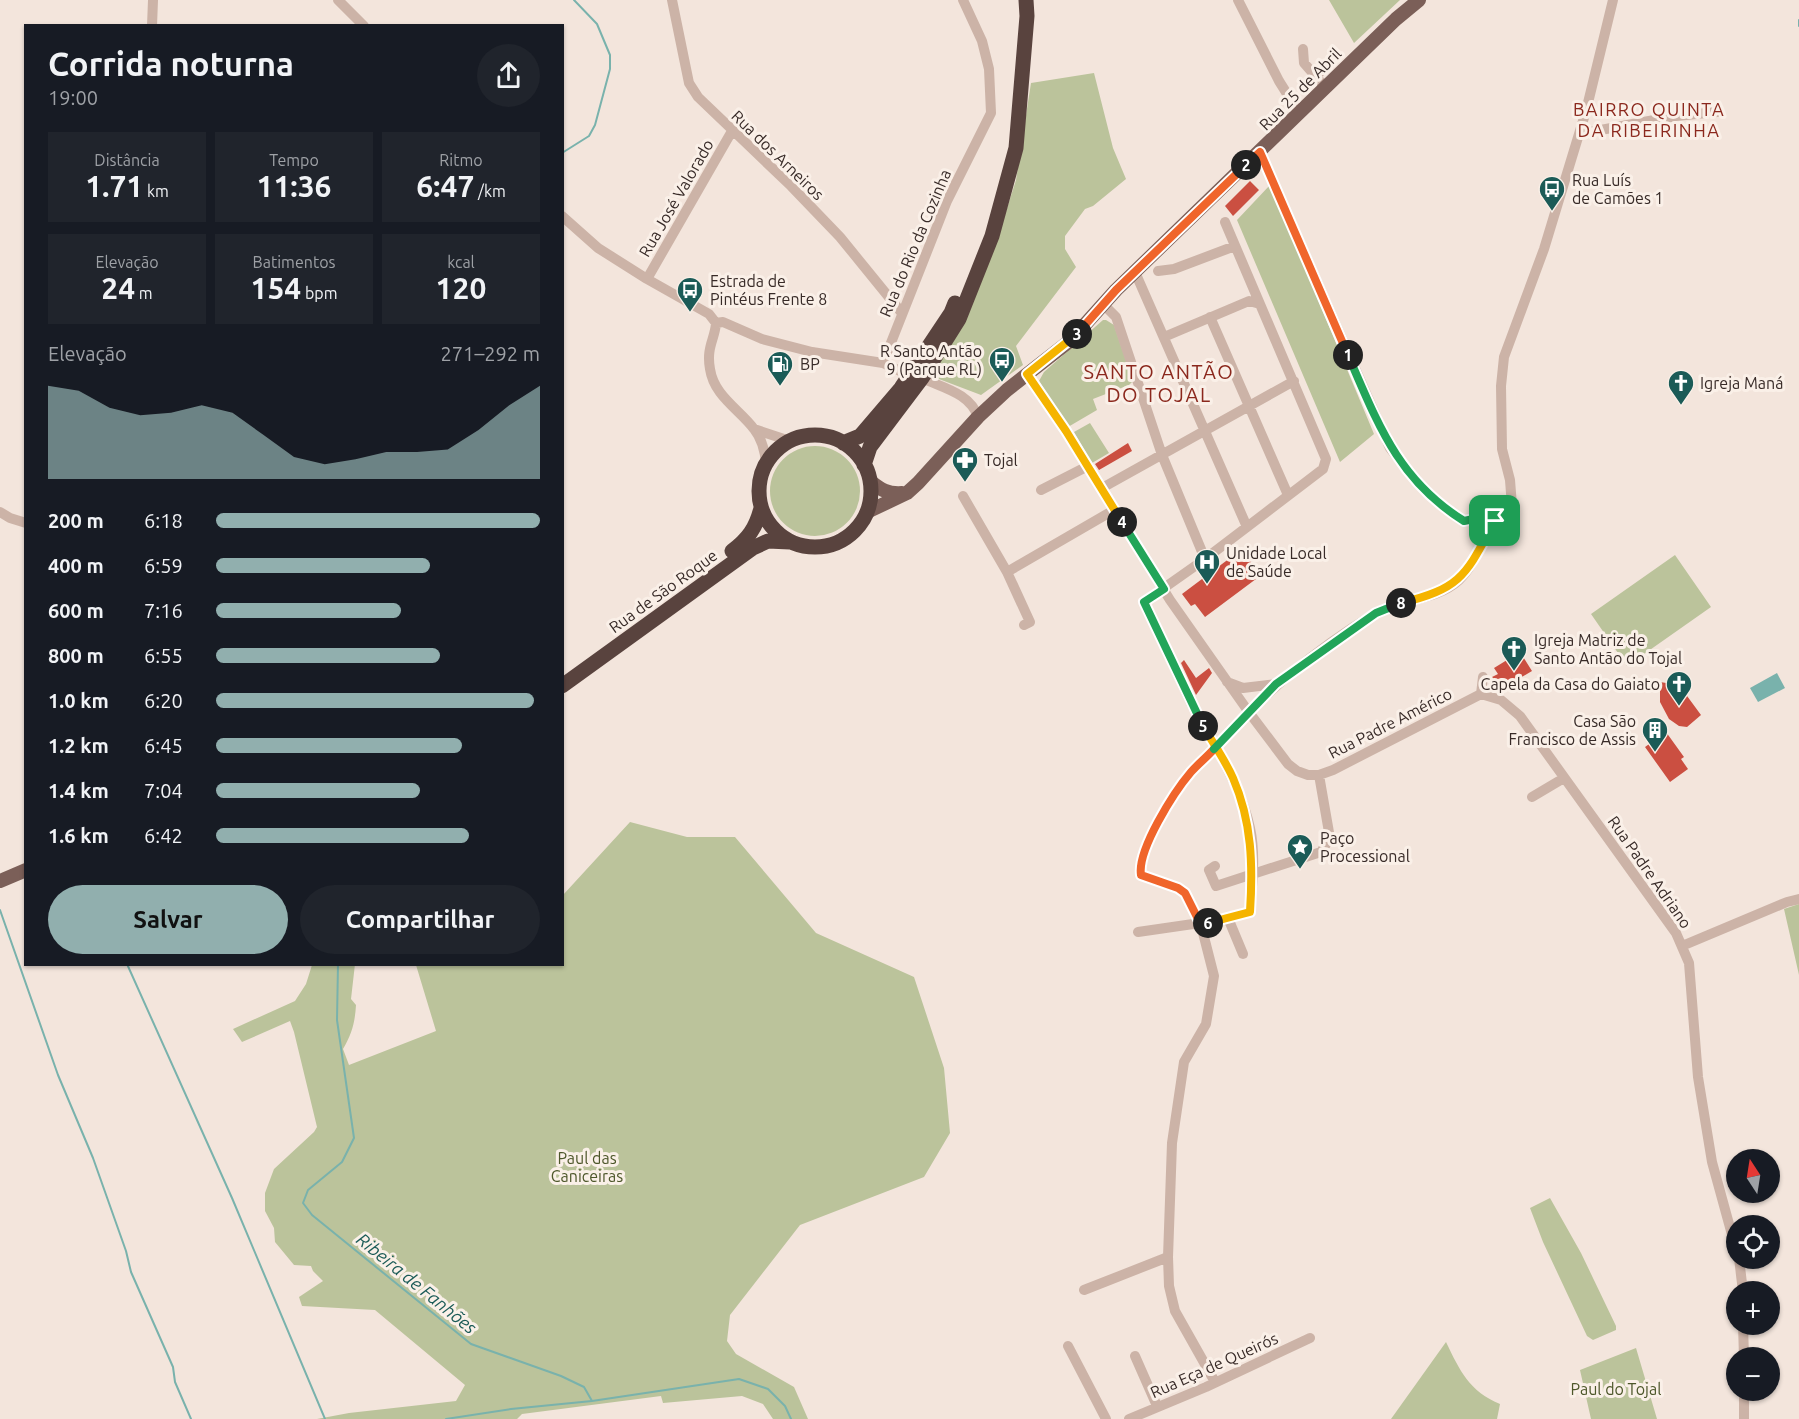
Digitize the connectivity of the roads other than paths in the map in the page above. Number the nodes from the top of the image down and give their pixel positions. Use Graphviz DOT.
graph roads {
  1 [pos="153,0"];
  2 [pos="338,0"];
  3 [pos="672,0"];
  4 [pos="963,0"];
  5 [pos="1017,0"];
  6 [pos="1026,0"];
  7 [pos="1238,0"];
  8 [pos="1419,0"];
  9 [pos="1613,0"];
  10 [pos="152,24"];
  11 [pos="362,24"];
  12 [pos="1303,49"];
  13 [pos="1325,68"];
  14 [pos="1315,76"];
  15 [pos="1325,87"];
  16 [pos="1717,112"];
  17 [pos="1299,113"];
  18 [pos="732,131"];
  19 [pos="1579,134"];
  20 [pos="1260,152"];
  21 [pos="564,218"];
  22 [pos="1225,222"];
  23 [pos="1235,246"];
  24 [pos="1158,271"];
  25 [pos="1134,272"];
  26 [pos="647,279"];
  27 [pos="1102,304"];
  28 [pos="1260,304"];
  29 [pos="902,312"];
  30 [pos="1210,317"];
  31 [pos="716,323"];
  32 [pos="1164,337"];
  33 [pos="883,363"];
  34 [pos="900,371"];
  35 [pos="1027,374"];
  36 [pos="922,378"];
  37 [pos="1294,381"];
  38 [pos="1249,406"];
  39 [pos="978,417"];
  40 [pos="754,429"];
  41 [pos="1204,430"];
  42 [pos="790,441"];
  43 [pos="843,443"];
  44 [pos="1162,455"];
  45 [pos="766,464"];
  46 [pos="864,465"];
  47 [pos="1088,466"];
  48 [pos="870,481"];
  49 [pos="1102,488"];
  50 [pos="1041,490"];
  51 [pos="907,493"];
  52 [pos="1288,495"];
  53 [pos="963,496"];
  54 [pos="761,508"];
  55 [pos="1114,510"];
  56 [pos="0,512"];
  57 [pos="867,512"];
  58 [pos="1495,521"];
  59 [pos="24,522"];
  60 [pos="1246,526"];
  61 [pos="790,542"];
  62 [pos="1205,559"];
  63 [pos="1007,572"];
  64 [pos="1164,589"];
  65 [pos="1024,625"];
  66 [pos="564,672"];
  67 [pos="1483,677"];
  68 [pos="1227,682"];
  69 [pos="1276,684"];
  70 [pos="564,685"];
  71 [pos="1252,688"];
  72 [pos="1481,694"];
  73 [pos="1245,707"];
  74 [pos="1216,747"];
  75 [pos="1319,775"];
  76 [pos="1564,778"];
  77 [pos="1532,797"];
  78 [pos="1215,866"];
  79 [pos="24,871"];
  80 [pos="1252,874"];
  81 [pos="0,881"];
  82 [pos="1799,899"];
  83 [pos="1228,918"];
  84 [pos="1201,924"];
  85 [pos="1138,932"];
  86 [pos="1682,946"];
  87 [pos="1243,954"];
  88 [pos="1727,1215"];
  89 [pos="1168,1257"];
  90 [pos="1084,1290"];
  91 [pos="1310,1338"];
  92 [pos="1068,1346"];
  93 [pos="1135,1356"];
  94 [pos="1215,1382"];
  95 [pos="1744,1401"];
  96 [pos="1157,1406"];
  97 [pos="1106,1419"];
  98 [pos="1129,1419"];
  99 [pos="1744,1419"];
  1 -- 10 [label="street"];
  2 -- 11 [label="street"];
  3 -- 18 [label="street, Rua dos Arneiros"];
  4 -- 29 [label="street, Rua do Rio da Cozinha"];
  5 -- 43 [label="highway"];
  6 -- 36 [label="highway"];
  7 -- 17 [label="street"];
  8 -- 15 [label="main road, Rua 25 de Abril"];
  9 -- 19 [label="street"];
  12 -- 14 [label="street"];
  13 -- 14 [label="street"];
  14 -- 15 [label="street"];
  15 -- 17 [label="main road, Rua 25 de Abril"];
  16 -- 19 [label="street"];
  17 -- 20 [label="main road, Rua 25 de Abril"];
  18 -- 26 [label="street, Rua José Valorado"];
  18 -- 29 [label="street, Rua dos Arneiros"];
  19 -- 58 [label="street"];
  20 -- 25 [label="main road, Rua 25 de Abril"];
  20 -- 58 [label="street"];
  21 -- 26 [label="street"];
  22 -- 23 [label="street"];
  23 -- 24 [label="street"];
  23 -- 28 [label="street"];
  25 -- 27 [label="main road, Rua 25 de Abril"];
  25 -- 32 [label="street"];
  26 -- 31 [label="street"];
  27 -- 35 [label="main road, Rua 25 de Abril"];
  27 -- 44 [label="street"];
  28 -- 30 [label="street"];
  28 -- 37 [label="street"];
  29 -- 33 [label="street, Rua do Rio da Cozinha"];
  30 -- 32 [label="street"];
  30 -- 38 [label="street"];
  31 -- 33 [label="street"];
  31 -- 40 [label="street"];
  32 -- 41 [label="street"];
  33 -- 34 [label="street"];
  35 -- 39 [label="main road, Rua 25 de Abril"];
  35 -- 47 [label="street, Rua Padre Américo"];
  36 -- 39 [label="street"];
  36 -- 46 [label="highway"];
  37 -- 38 [label="street"];
  37 -- 52 [label="street"];
  38 -- 41 [label="street"];
  38 -- 52 [label="street"];
  39 -- 51 [label="main road, Rua 25 de Abril"];
  40 -- 42 [label="street"];
  40 -- 45 [label="street"];
  41 -- 44 [label="street"];
  41 -- 60 [label="street"];
  42 -- 43 [label="highway"];
  42 -- 45 [label="highway"];
  43 -- 46 [label="highway"];
  44 -- 49 [label="street"];
  44 -- 62 [label="street"];
  45 -- 54 [label="highway"];
  46 -- 48 [label="highway"];
  47 -- 49 [label="street, Rua Padre Américo"];
  47 -- 50 [label="street"];
  48 -- 51 [label="main road"];
  48 -- 57 [label="highway"];
  49 -- 55 [label="street, Rua Padre Américo"];
  51 -- 57 [label="main road, Rua 25 de Abril"];
  52 -- 60 [label="street"];
  53 -- 63 [label="street"];
  54 -- 61 [label="highway"];
  54 -- 66 [label="highway, Rua de São Roque"];
  55 -- 63 [label="street"];
  55 -- 64 [label="street, Rua Padre Américo"];
  56 -- 59 [label="street"];
  57 -- 61 [label="highway"];
  58 -- 69 [label="street"];
  60 -- 62 [label="street"];
  61 -- 70 [label="highway, Rua de São Roque"];
  62 -- 64 [label="street"];
  63 -- 65 [label="street"];
  64 -- 68 [label="street, Rua Padre Américo"];
  64 -- 74 [label="street"];
  67 -- 72 [label="street"];
  68 -- 71 [label="street"];
  68 -- 73 [label="street, Rua Padre Américo"];
  69 -- 71 [label="street"];
  69 -- 73 [label="street"];
  71 -- 73 [label="street"];
  72 -- 75 [label="street, Rua Padre Américo"];
  72 -- 76 [label="street, Rua Padre Adriano"];
  73 -- 74 [label="street"];
  73 -- 75 [label="street, Rua Padre Américo"];
  74 -- 80 [label="street"];
  74 -- 84 [label="street"];
  75 -- 80 [label="street"];
  76 -- 77 [label="street"];
  76 -- 86 [label="street, Rua Padre Adriano"];
  78 -- 80 [label="street"];
  79 -- 81 [label="main road"];
  80 -- 83 [label="street"];
  82 -- 86 [label="street"];
  83 -- 84 [label="street"];
  83 -- 87 [label="street"];
  84 -- 85 [label="street"];
  84 -- 89 [label="street"];
  86 -- 88 [label="street, Rua Padre Adriano"];
  89 -- 90 [label="street"];
  89 -- 94 [label="street"];
  91 -- 94 [label="street, Rua Eça de Queirós"];
  92 -- 97 [label="street"];
  93 -- 96 [label="street"];
  94 -- 96 [label="street, Rua Eça de Queirós"];
  95 -- 99 [label="street"];
  96 -- 98 [label="street, Rua Eça de Queirós"];
}
